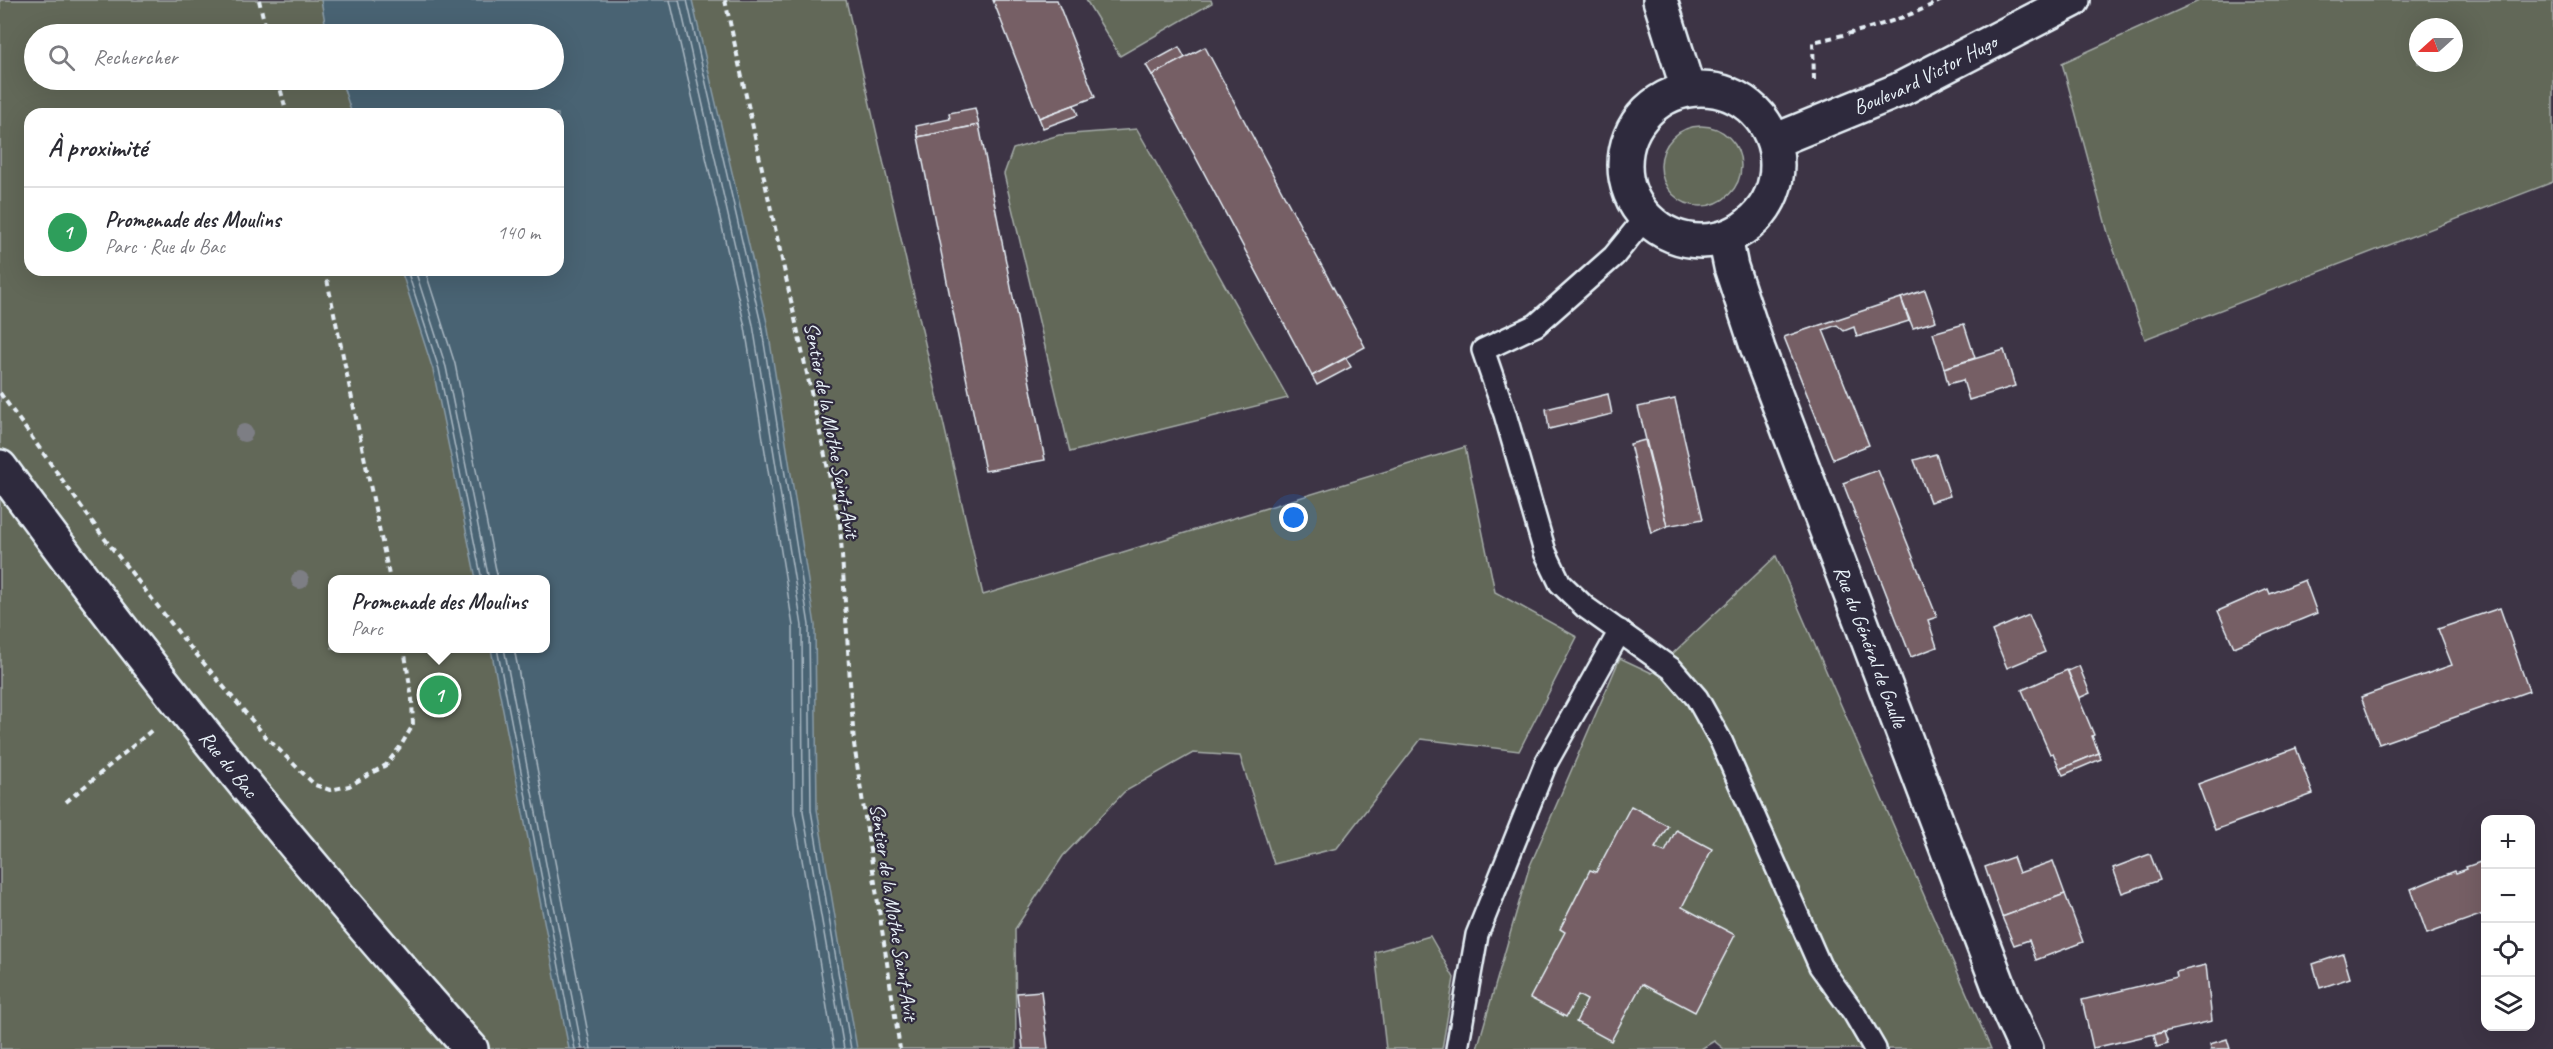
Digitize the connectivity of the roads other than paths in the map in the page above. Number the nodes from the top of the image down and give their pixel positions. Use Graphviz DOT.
graph roads {
  1 [pos="1660,0"];
  2 [pos="2073,0"];
  3 [pos="1688,89"];
  4 [pos="1774,141"];
  5 [pos="1645,218"];
  6 [pos="1725,238"];
  7 [pos="0,467"];
  8 [pos="1620,632"];
  9 [pos="471,1049"];
  10 [pos="1457,1049"];
  11 [pos="1875,1049"];
  12 [pos="2026,1049"];
  1 -- 3 [label="main road"];
  2 -- 4 [label="main road, Boulevard Victor Hugo"];
  3 -- 4 [label="main road"];
  3 -- 5 [label="main road"];
  4 -- 6 [label="main road"];
  5 -- 6 [label="main road"];
  5 -- 8 [label="lane"];
  6 -- 12 [label="main road, Rue du Général de Gaulle"];
  7 -- 9 [label="main road, Rue du Bac"];
  8 -- 10 [label="lane"];
  8 -- 11 [label="lane"];
}
